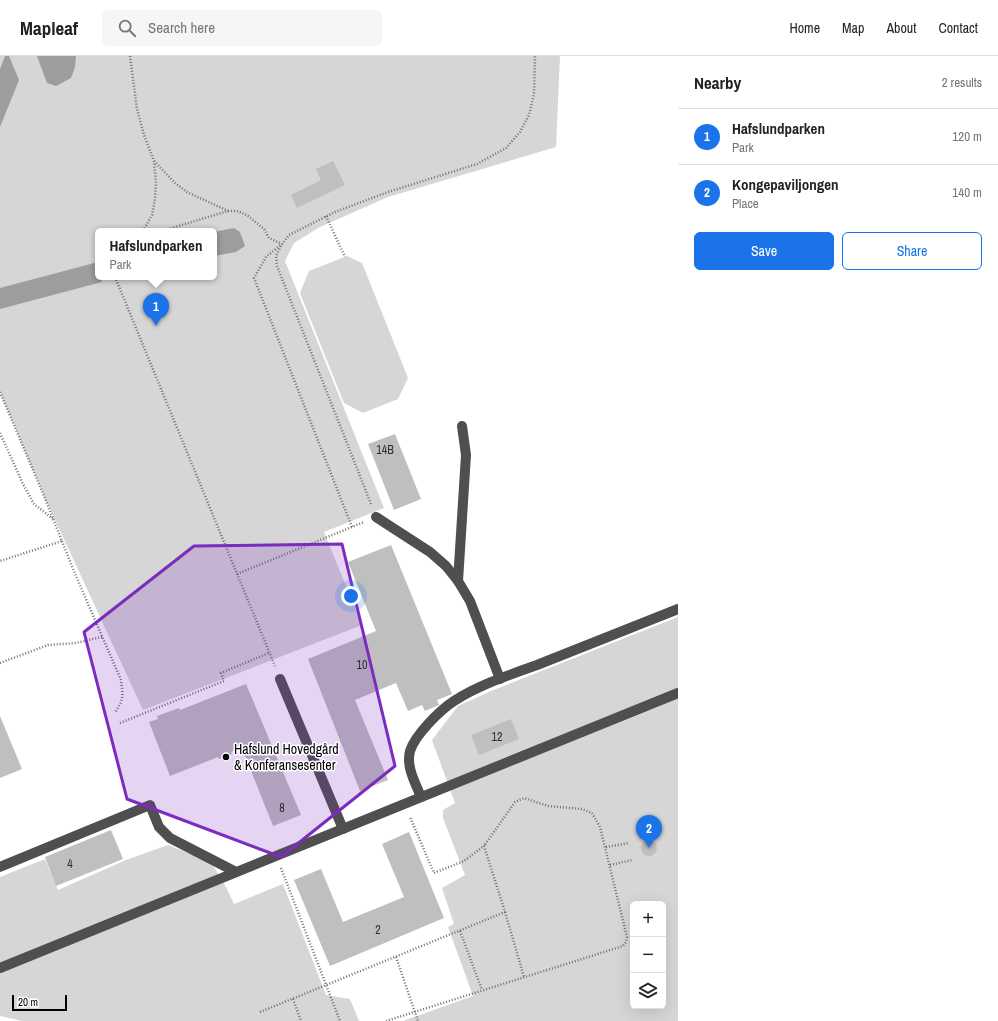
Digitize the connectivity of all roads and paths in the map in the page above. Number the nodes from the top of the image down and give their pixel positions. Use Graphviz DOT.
graph roads {
  1 [pos="130,56"];
  2 [pos="535,56"];
  3 [pos="154,160"];
  4 [pos="228,211"];
  5 [pos="326,216"];
  6 [pos="145,228"];
  7 [pos="172,228"];
  8 [pos="282,244"];
  9 [pos="345,257"];
  10 [pos="116,280"];
  11 [pos="0,392"];
  12 [pos="462,426"];
  13 [pos="0,432"];
  14 [pos="376,517"];
  15 [pos="53,519"];
  16 [pos="352,527"];
  17 [pos="62,541"];
  18 [pos="0,560"];
  19 [pos="237,574"];
  20 [pos="458,581"];
  21 [pos="678,609"];
  22 [pos="102,637"];
  23 [pos="269,653"];
  24 [pos="0,663"];
  25 [pos="279,676"];
  26 [pos="500,679"];
  27 [pos="678,693"];
  28 [pos="115,712"];
  29 [pos="120,723"];
  30 [pos="421,797"];
  31 [pos="405,804"];
  32 [pos="343,829"];
  33 [pos="629,843"];
  34 [pos="484,846"];
  35 [pos="606,847"];
  36 [pos="276,856"];
  37 [pos="632,860"];
  38 [pos="610,865"];
  39 [pos="0,867"];
  40 [pos="236,872"];
  41 [pos="505,912"];
  42 [pos="460,931"];
  43 [pos="396,957"];
  44 [pos="0,968"];
  45 [pos="524,977"];
  46 [pos="326,986"];
  47 [pos="482,990"];
  48 [pos="294,999"];
  49 [pos="260,1012"];
  50 [pos="414,1012"];
  51 [pos="300,1021"];
  52 [pos="340,1021"];
  53 [pos="386,1021"];
  54 [pos="418,1021"];
  1 -- 3 [label="path"];
  2 -- 5 [label="path"];
  3 -- 4 [label="path"];
  3 -- 6 [label="path"];
  4 -- 7 [label="path"];
  4 -- 8 [label="path"];
  5 -- 8 [label="path"];
  5 -- 9 [label="path"];
  8 -- 14 [label="path"];
  8 -- 16 [label="path"];
  10 -- 19 [label="path"];
  11 -- 15 [label="path"];
  12 -- 20 [label="street"];
  13 -- 15 [label="path"];
  14 -- 16 [label="path"];
  14 -- 20 [label="street"];
  15 -- 17 [label="path"];
  16 -- 19 [label="path"];
  17 -- 18 [label="path"];
  17 -- 22 [label="path"];
  19 -- 23 [label="path"];
  20 -- 26 [label="street"];
  21 -- 26 [label="street"];
  22 -- 24 [label="path"];
  22 -- 28 [label="path"];
  23 -- 25 [label="path"];
  23 -- 29 [label="path"];
  25 -- 32 [label="street"];
  26 -- 30 [label="street"];
  27 -- 30 [label="street"];
  30 -- 31 [label="street"];
  31 -- 32 [label="street"];
  31 -- 34 [label="path"];
  32 -- 36 [label="street"];
  33 -- 35 [label="path"];
  34 -- 35 [label="path"];
  34 -- 41 [label="path"];
  35 -- 38 [label="path"];
  36 -- 40 [label="street"];
  36 -- 46 [label="path"];
  37 -- 38 [label="path"];
  38 -- 45 [label="path"];
  39 -- 40 [label="street"];
  40 -- 44 [label="street"];
  41 -- 42 [label="path"];
  41 -- 45 [label="path"];
  42 -- 43 [label="path"];
  42 -- 47 [label="path"];
  43 -- 46 [label="path"];
  43 -- 50 [label="path"];
  45 -- 47 [label="path"];
  46 -- 48 [label="path"];
  46 -- 52 [label="path"];
  47 -- 50 [label="path"];
  48 -- 49 [label="path"];
  48 -- 51 [label="path"];
  50 -- 53 [label="path"];
  50 -- 54 [label="path"];
}
